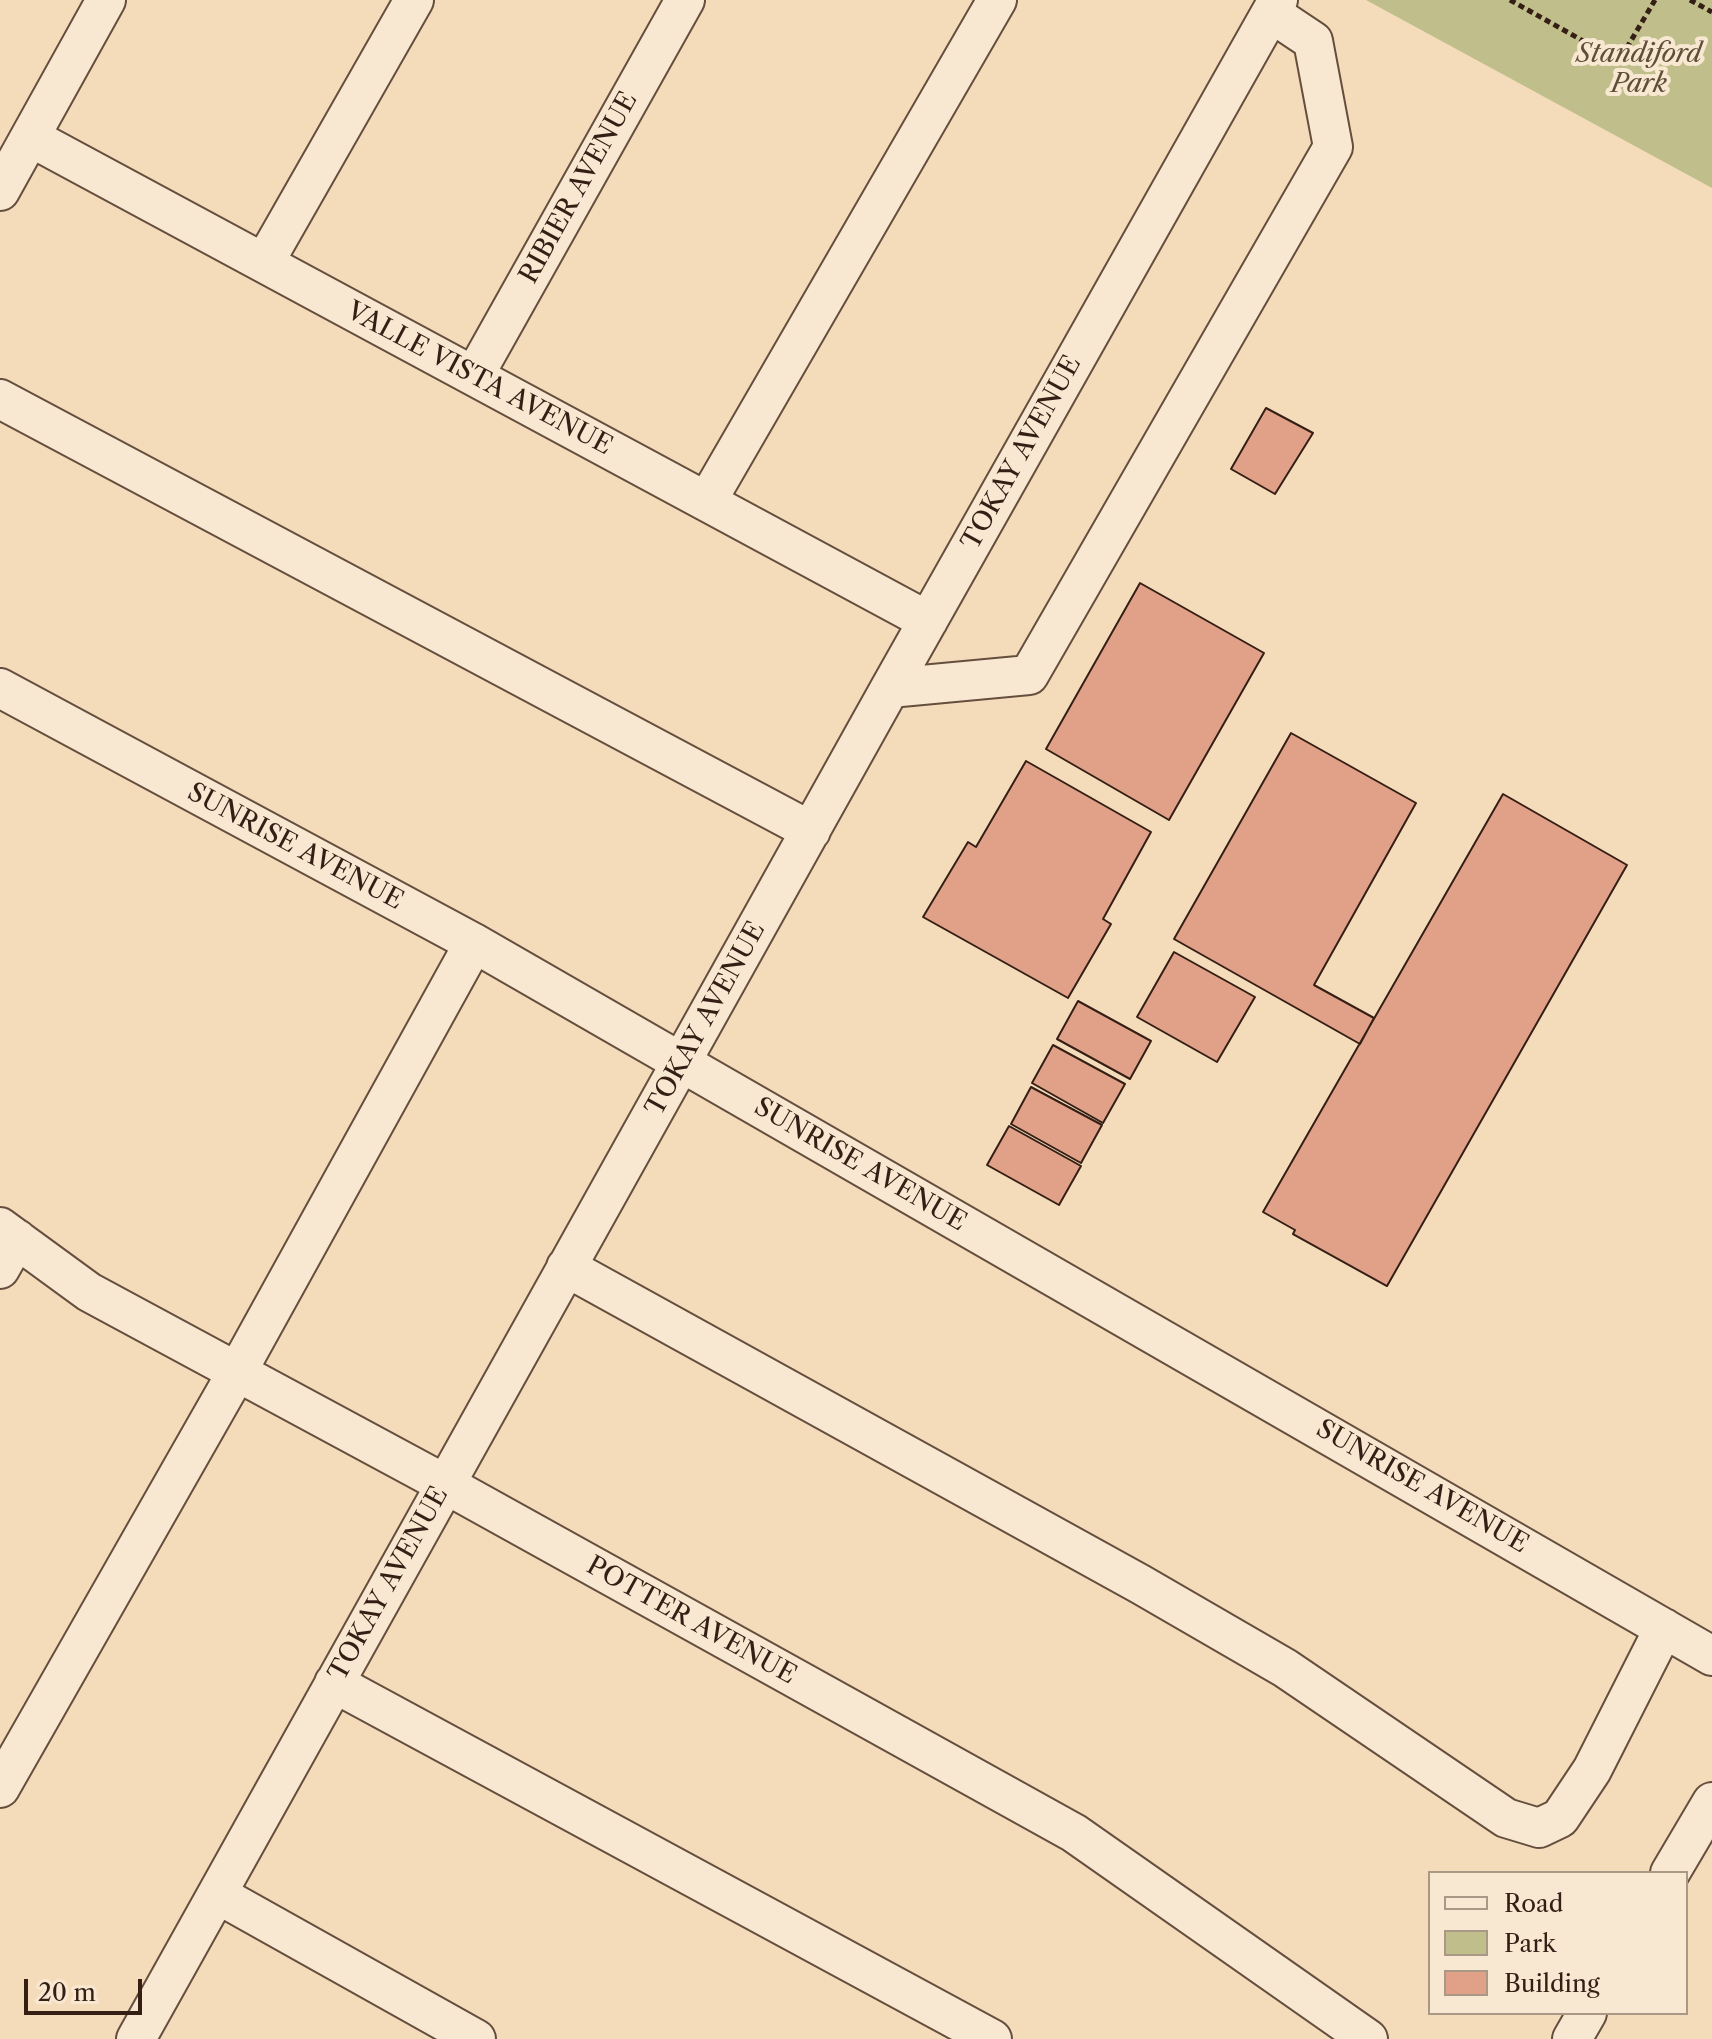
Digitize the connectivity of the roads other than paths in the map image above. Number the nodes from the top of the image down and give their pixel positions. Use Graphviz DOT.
graph roads {
  1 [pos="106,0"];
  2 [pos="414,0"];
  3 [pos="685,0"];
  4 [pos="997,0"];
  5 [pos="1274,6"];
  6 [pos="30,137"];
  7 [pos="0,191"];
  8 [pos="264,263"];
  9 [pos="474,376"];
  10 [pos="0,399"];
  11 [pos="707,501"];
  12 [pos="928,621"];
  13 [pos="0,688"];
  14 [pos="890,688"];
  15 [pos="811,831"];
  16 [pos="474,943"];
  17 [pos="682,1062"];
  18 [pos="6,1245"];
  19 [pos="566,1267"];
  20 [pos="237,1372"];
  21 [pos="445,1484"];
  22 [pos="1664,1628"];
  23 [pos="1708,1645"];
  24 [pos="334,1683"];
  25 [pos="0,1788"];
  26 [pos="1712,1802"];
  27 [pos="1671,1871"];
  28 [pos="217,1894"];
  29 [pos="1586,2015"];
  30 [pos="136,2039"];
  31 [pos="476,2039"];
  32 [pos="992,2039"];
  33 [pos="1368,2039"];
  34 [pos="1572,2039"];
  1 -- 6 [label="street"];
  2 -- 8 [label="street"];
  3 -- 9 [label="street, RIBIER AVENUE"];
  4 -- 11 [label="street"];
  5 -- 12 [label="street, TOKAY AVENUE"];
  5 -- 14 [label="street"];
  6 -- 7 [label="street"];
  6 -- 8 [label="street, VALLE VISTA AVENUE"];
  8 -- 9 [label="street, VALLE VISTA AVENUE"];
  9 -- 11 [label="street, VALLE VISTA AVENUE"];
  10 -- 15 [label="street"];
  11 -- 12 [label="street, VALLE VISTA AVENUE"];
  12 -- 14 [label="street, TOKAY AVENUE"];
  13 -- 16 [label="street, SUNRISE AVENUE"];
  14 -- 15 [label="street, TOKAY AVENUE"];
  15 -- 17 [label="street, TOKAY AVENUE"];
  16 -- 17 [label="street, SUNRISE AVENUE"];
  16 -- 20 [label="street"];
  17 -- 19 [label="street, TOKAY AVENUE"];
  17 -- 22 [label="street, SUNRISE AVENUE"];
  18 -- 20 [label="street, POTTER AVENUE"];
  19 -- 21 [label="street, TOKAY AVENUE"];
  19 -- 22 [label="street"];
  20 -- 21 [label="street, POTTER AVENUE"];
  20 -- 25 [label="street"];
  21 -- 24 [label="street, TOKAY AVENUE"];
  21 -- 33 [label="street, POTTER AVENUE"];
  22 -- 23 [label="street, SUNRISE AVENUE"];
  24 -- 28 [label="street, TOKAY AVENUE"];
  24 -- 32 [label="street"];
  26 -- 27 [label="street"];
  28 -- 30 [label="street, TOKAY AVENUE"];
  28 -- 31 [label="street"];
  29 -- 34 [label="street"];
}
